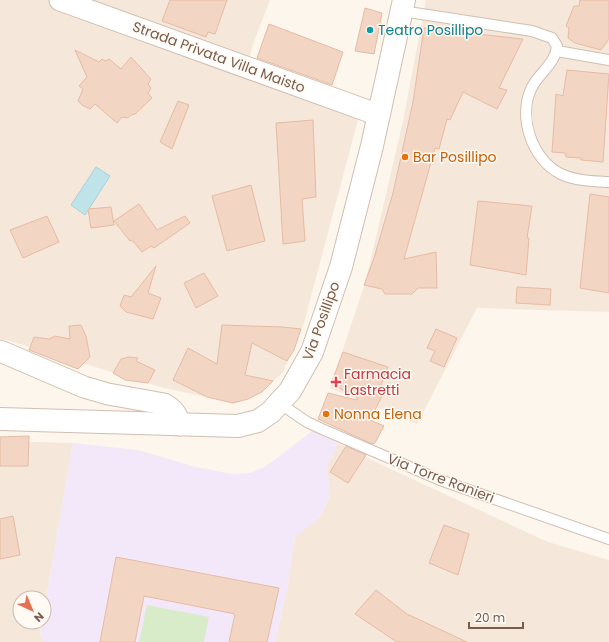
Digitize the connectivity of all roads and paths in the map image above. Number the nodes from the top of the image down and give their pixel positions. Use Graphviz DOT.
graph roads {
  1 [pos="60,0"];
  2 [pos="403,5"];
  3 [pos="557,51"];
  4 [pos="609,60"];
  5 [pos="379,115"];
  6 [pos="609,182"];
  7 [pos="0,351"];
  8 [pos="279,403"];
  9 [pos="0,419"];
  10 [pos="180,425"];
  11 [pos="609,539"];
  1 -- 5 [label="street, Strada Privata Villa Maisto"];
  2 -- 3 [label="lane"];
  2 -- 5 [label="street, Via Posillipo"];
  3 -- 4 [label="lane"];
  3 -- 6 [label="lane"];
  5 -- 8 [label="street, Via Posillipo"];
  7 -- 10 [label="street"];
  8 -- 10 [label="street, Via Posillipo"];
  8 -- 11 [label="lane, Via Torre Ranieri"];
  9 -- 10 [label="street, Via Posillipo"];
}
